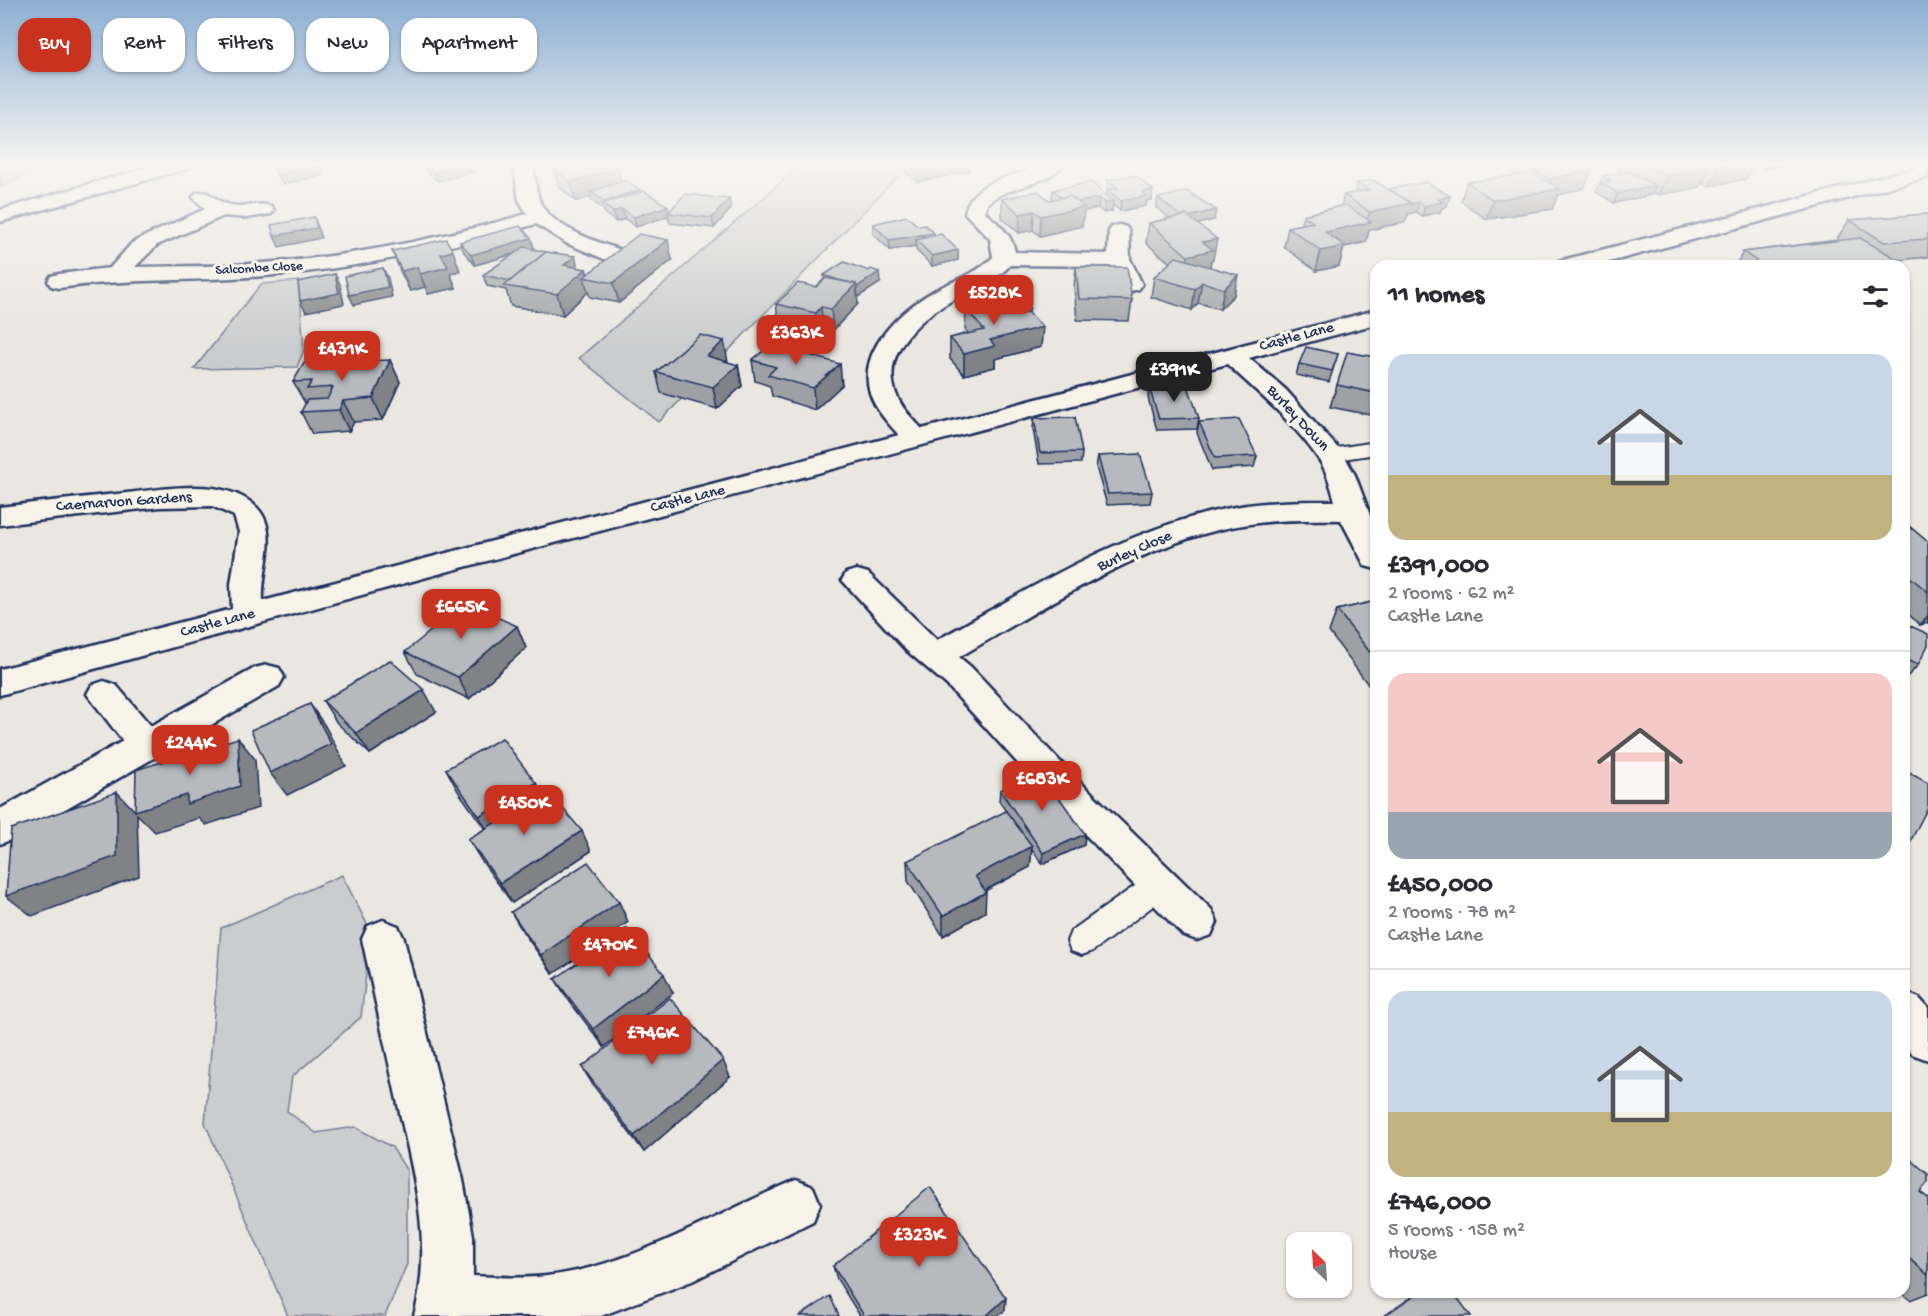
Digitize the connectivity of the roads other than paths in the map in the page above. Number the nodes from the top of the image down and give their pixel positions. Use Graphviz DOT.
graph roads {
  1 [pos="186,225"];
  2 [pos="509,225"];
  3 [pos="554,225"];
  4 [pos="988,225"];
  5 [pos="1721,225"];
  6 [pos="1119,231"];
  7 [pos="1004,258"];
  8 [pos="1119,260"];
  9 [pos="1590,260"];
  10 [pos="606,272"];
  11 [pos="117,274"];
  12 [pos="59,281"];
  13 [pos="1131,284"];
  14 [pos="1370,319"];
  15 [pos="1232,355"];
  16 [pos="916,440"];
  17 [pos="1370,449"];
  18 [pos="1330,455"];
  19 [pos="1353,511"];
  20 [pos="0,516"];
  21 [pos="1370,548"];
  22 [pos="857,580"];
  23 [pos="248,616"];
  24 [pos="935,656"];
  25 [pos="267,676"];
  26 [pos="0,682"];
  27 [pos="104,694"];
  28 [pos="146,744"];
  29 [pos="0,828"];
  30 [pos="1159,885"];
  31 [pos="1197,922"];
  32 [pos="383,939"];
  33 [pos="1082,941"];
  34 [pos="1910,1020"];
  35 [pos="1928,1040"];
  36 [pos="796,1204"];
  37 [pos="596,1304"];
  38 [pos="443,1308"];
  1 -- 11 [label="street"];
  2 -- 11 [label="street, Salcombe Close"];
  3 -- 10 [label="street"];
  4 -- 7 [label="street"];
  5 -- 9 [label="street"];
  6 -- 8 [label="street"];
  7 -- 8 [label="street"];
  7 -- 16 [label="street"];
  8 -- 13 [label="street"];
  11 -- 12 [label="street, Salcombe Close"];
  14 -- 15 [label="street, Castle Lane"];
  15 -- 16 [label="street, Castle Lane"];
  15 -- 18 [label="street, Burley Down"];
  16 -- 23 [label="street, Castle Lane"];
  17 -- 18 [label="lane"];
  18 -- 19 [label="street, Burley Down"];
  19 -- 21 [label="street, Burley Down"];
  19 -- 24 [label="street, Burley Close"];
  20 -- 23 [label="street, Caernarvon Gardens"];
  22 -- 24 [label="street"];
  23 -- 26 [label="street, Castle Lane"];
  24 -- 30 [label="street"];
  25 -- 28 [label="street"];
  27 -- 28 [label="street"];
  28 -- 29 [label="street"];
  30 -- 31 [label="street"];
  30 -- 33 [label="lane"];
  32 -- 38 [label="street"];
  34 -- 35 [label="street"];
  36 -- 37 [label="street"];
  37 -- 38 [label="street"];
}
